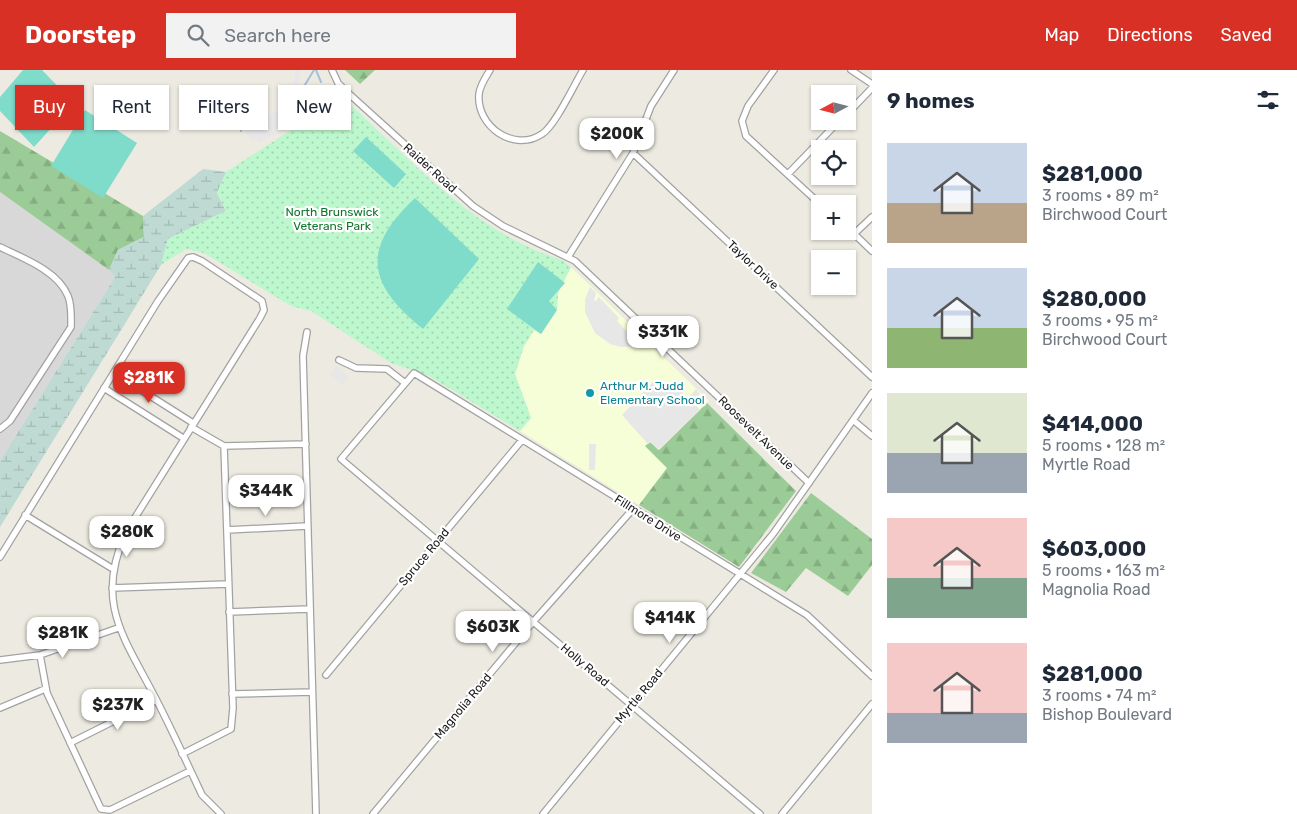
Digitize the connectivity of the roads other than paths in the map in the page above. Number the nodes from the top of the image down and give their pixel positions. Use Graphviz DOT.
graph roads {
  1 [pos="332,70"];
  2 [pos="490,70"];
  3 [pos="583,70"];
  4 [pos="674,70"];
  5 [pos="774,70"];
  6 [pos="851,70"];
  7 [pos="872,86"];
  8 [pos="856,104"];
  9 [pos="830,130"];
  10 [pos="633,153"];
  11 [pos="788,174"];
  12 [pos="811,196"];
  13 [pos="872,217"];
  14 [pos="856,232"];
  15 [pos="518,233"];
  16 [pos="856,236"];
  17 [pos="0,247"];
  18 [pos="872,251"];
  19 [pos="568,257"];
  20 [pos="307,332"];
  21 [pos="339,360"];
  22 [pos="114,373"];
  23 [pos="872,377"];
  24 [pos="406,383"];
  25 [pos="104,388"];
  26 [pos="872,393"];
  27 [pos="853,420"];
  28 [pos="192,425"];
  29 [pos="0,429"];
  30 [pos="872,436"];
  31 [pos="183,438"];
  32 [pos="522,440"];
  33 [pos="306,444"];
  34 [pos="224,446"];
  35 [pos="809,483"];
  36 [pos="633,509"];
  37 [pos="25,515"];
  38 [pos="307,526"];
  39 [pos="227,530"];
  40 [pos="437,541"];
  41 [pos="0,557"];
  42 [pos="113,569"];
  43 [pos="740,575"];
  44 [pos="228,584"];
  45 [pos="112,588"];
  46 [pos="309,609"];
  47 [pos="229,612"];
  48 [pos="533,622"];
  49 [pos="118,628"];
  50 [pos="40,655"];
  51 [pos="0,660"];
  52 [pos="326,674"];
  53 [pos="872,676"];
  54 [pos="45,689"];
  55 [pos="312,692"];
  56 [pos="232,694"];
  57 [pos="156,700"];
  58 [pos="872,704"];
  59 [pos="632,705"];
  60 [pos="0,708"];
  61 [pos="70,743"];
  62 [pos="182,754"];
  63 [pos="190,771"];
  64 [pos="219,814"];
  65 [pos="316,814"];
  66 [pos="373,814"];
  67 [pos="543,814"];
  68 [pos="760,814"];
  69 [pos="782,814"];
  1 -- 15 [label="street, Raider Road"];
  2 -- 3 [label="street"];
  4 -- 10 [label="street"];
  5 -- 11 [label="street"];
  6 -- 7 [label="street"];
  7 -- 8 [label="street"];
  9 -- 11 [label="street"];
  10 -- 19 [label="street"];
  10 -- 23 [label="street, Taylor Drive"];
  11 -- 12 [label="street"];
  13 -- 14 [label="street"];
  15 -- 19 [label="street, Roosevelt Avenue"];
  16 -- 18 [label="street"];
  17 -- 29 [label="street"];
  19 -- 35 [label="street, Roosevelt Avenue"];
  20 -- 33 [label="street"];
  21 -- 24 [label="street"];
  22 -- 25 [label="street"];
  22 -- 28 [label="street"];
  22 -- 28 [label="street"];
  24 -- 32 [label="street, Fillmore Drive"];
  24 -- 40 [label="street, Holly Road"];
  25 -- 31 [label="street"];
  25 -- 37 [label="street"];
  26 -- 27 [label="street, Myrtle Road"];
  27 -- 30 [label="street"];
  27 -- 35 [label="street, Myrtle Road"];
  28 -- 31 [label="street"];
  28 -- 34 [label="street"];
  31 -- 42 [label="street"];
  32 -- 36 [label="street, Fillmore Drive"];
  32 -- 40 [label="street, Spruce Road"];
  33 -- 34 [label="street"];
  33 -- 38 [label="street"];
  34 -- 39 [label="street"];
  35 -- 43 [label="street, Myrtle Road"];
  36 -- 43 [label="street, Fillmore Drive"];
  36 -- 48 [label="street, Magnolia Road"];
  37 -- 41 [label="street"];
  37 -- 42 [label="street"];
  38 -- 39 [label="street"];
  38 -- 46 [label="street"];
  39 -- 44 [label="street"];
  40 -- 48 [label="street, Holly Road"];
  40 -- 52 [label="street, Spruce Road"];
  42 -- 45 [label="street"];
  43 -- 53 [label="street, Fillmore Drive"];
  43 -- 59 [label="street, Myrtle Road"];
  44 -- 45 [label="street"];
  44 -- 47 [label="street"];
  45 -- 49 [label="street"];
  46 -- 47 [label="street"];
  46 -- 55 [label="street"];
  47 -- 56 [label="street"];
  48 -- 59 [label="street, Holly Road"];
  48 -- 66 [label="street, Magnolia Road"];
  49 -- 50 [label="street"];
  49 -- 57 [label="street"];
  50 -- 51 [label="street"];
  50 -- 54 [label="street"];
  54 -- 60 [label="street"];
  54 -- 61 [label="street"];
  55 -- 56 [label="street"];
  55 -- 65 [label="street"];
  56 -- 62 [label="street"];
  57 -- 61 [label="street"];
  57 -- 62 [label="street"];
  58 -- 69 [label="street"];
  59 -- 67 [label="street, Myrtle Road"];
  59 -- 68 [label="street, Holly Road"];
  61 -- 63 [label="street"];
  62 -- 63 [label="street"];
  63 -- 64 [label="street"];
}
